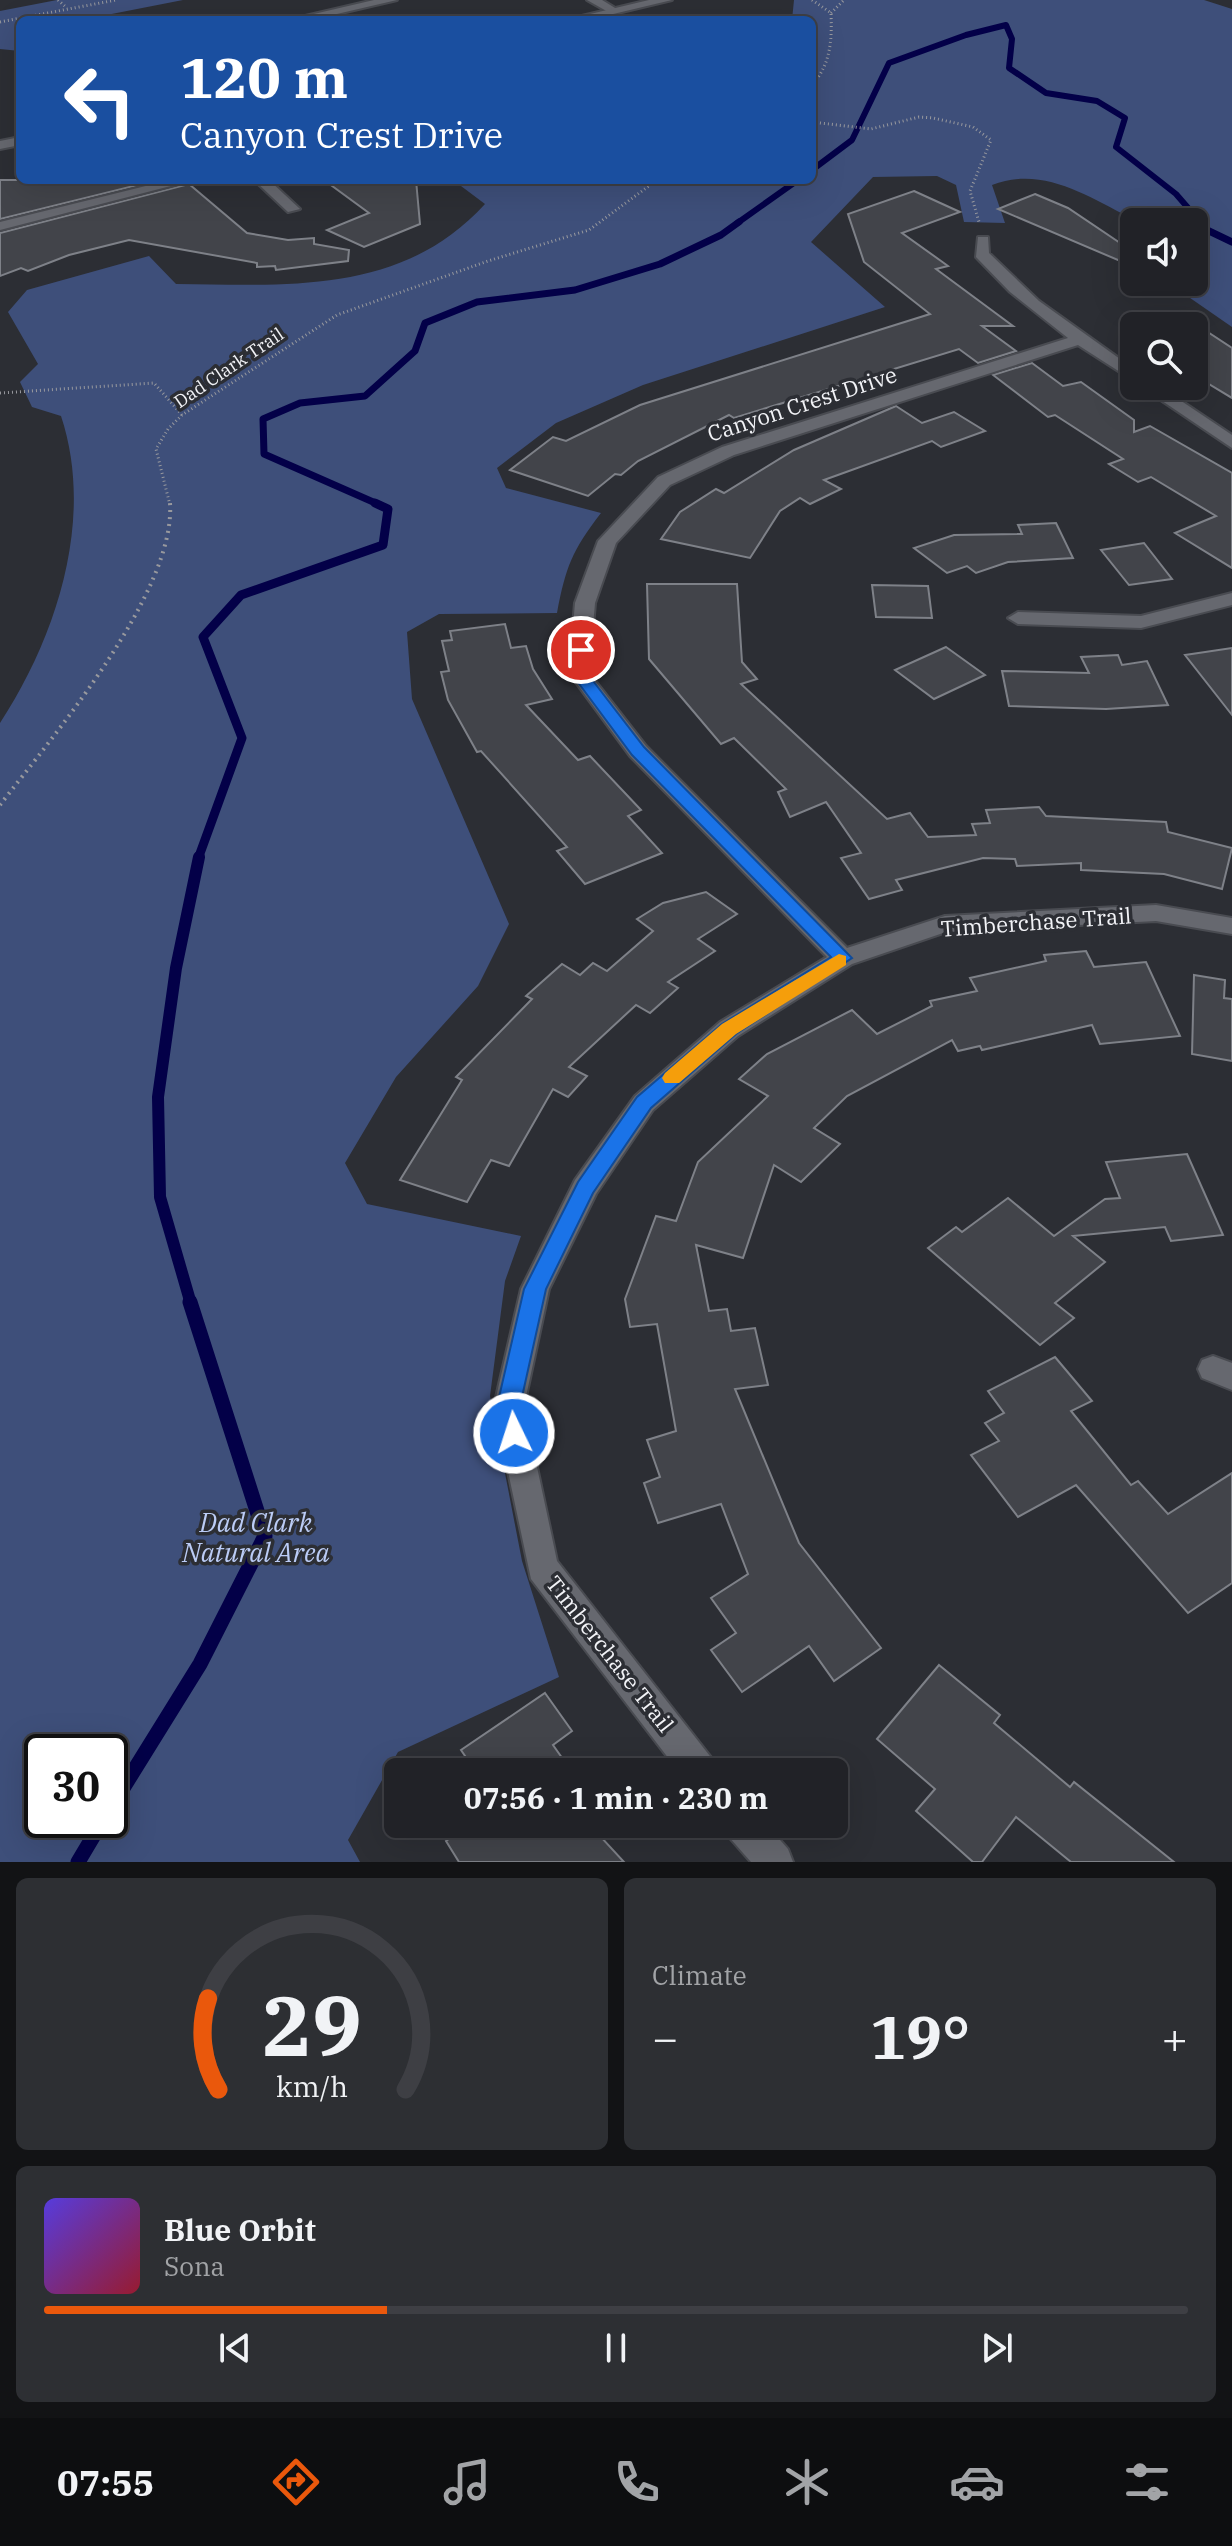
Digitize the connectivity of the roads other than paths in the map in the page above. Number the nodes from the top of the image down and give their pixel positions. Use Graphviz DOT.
graph roads {
  1 [pos="391,0"];
  2 [pos="593,0"];
  3 [pos="666,0"];
  4 [pos="614,11"];
  5 [pos="313,16"];
  6 [pos="590,16"];
  7 [pos="171,184"];
  8 [pos="265,184"];
  9 [pos="293,209"];
  10 [pos="0,226"];
  11 [pos="983,240"];
  12 [pos="1080,339"];
  13 [pos="1120,366"];
  14 [pos="1169,400"];
  15 [pos="1232,443"];
  16 [pos="1232,599"];
  17 [pos="1018,618"];
  18 [pos="1232,926"];
  19 [pos="843,958"];
  20 [pos="690,1758"];
  21 [pos="754,1838"];
  22 [pos="775,1862"];
  1 -- 5 [label="street"];
  2 -- 4 [label="street"];
  3 -- 4 [label="street"];
  4 -- 6 [label="street"];
  7 -- 10 [label="street"];
  8 -- 9 [label="street"];
  11 -- 12 [label="street"];
  12 -- 13 [label="street"];
  12 -- 19 [label="street, Canyon Crest Drive"];
  14 -- 15 [label="street"];
  16 -- 17 [label="street"];
  18 -- 19 [label="street, Timberchase Trail"];
  19 -- 20 [label="street, Timberchase Trail"];
  21 -- 22 [label="street"];
}
